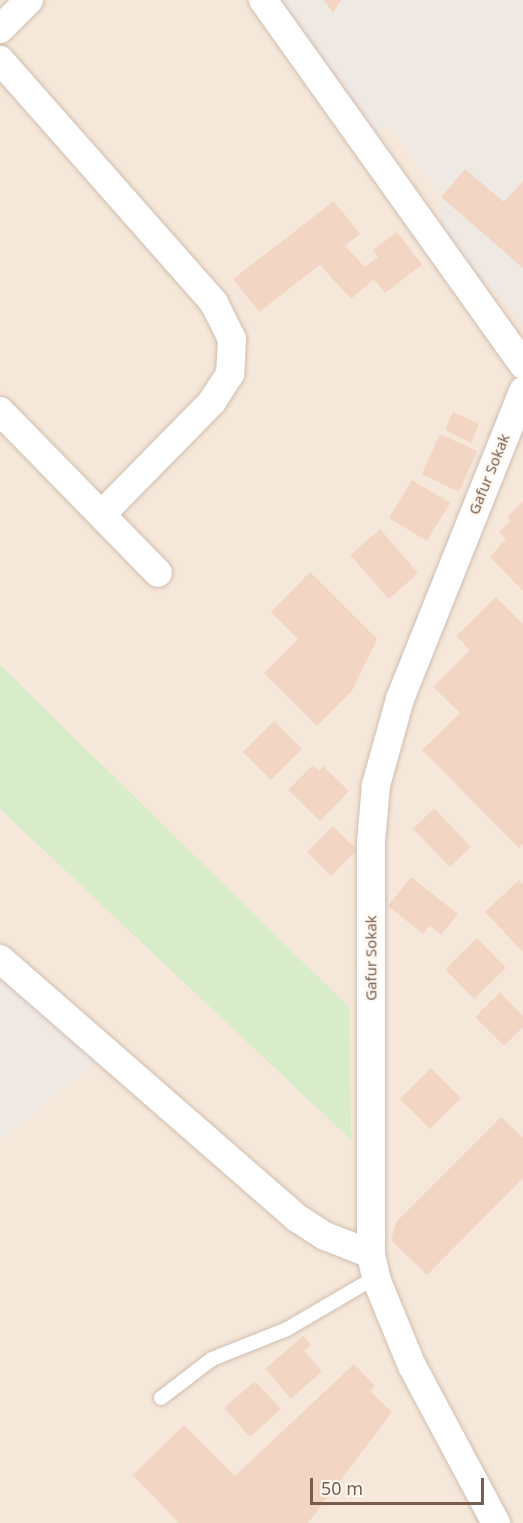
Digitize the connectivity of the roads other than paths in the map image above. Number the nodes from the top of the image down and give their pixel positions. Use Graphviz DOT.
graph roads {
  1 [pos="29,0"];
  2 [pos="263,0"];
  3 [pos="0,29"];
  4 [pos="0,60"];
  5 [pos="523,365"];
  6 [pos="523,391"];
  7 [pos="0,411"];
  8 [pos="103,513"];
  9 [pos="158,573"];
  10 [pos="0,958"];
  11 [pos="374,1266"];
  12 [pos="161,1398"];
  13 [pos="496,1523"];
  1 -- 3 [label="street"];
  2 -- 5 [label="street"];
  4 -- 8 [label="street"];
  6 -- 11 [label="street, Gafur Sokak"];
  7 -- 8 [label="street"];
  8 -- 9 [label="street"];
  10 -- 11 [label="street"];
  11 -- 12 [label="lane"];
  11 -- 13 [label="street, Gafur Sokak"];
}
